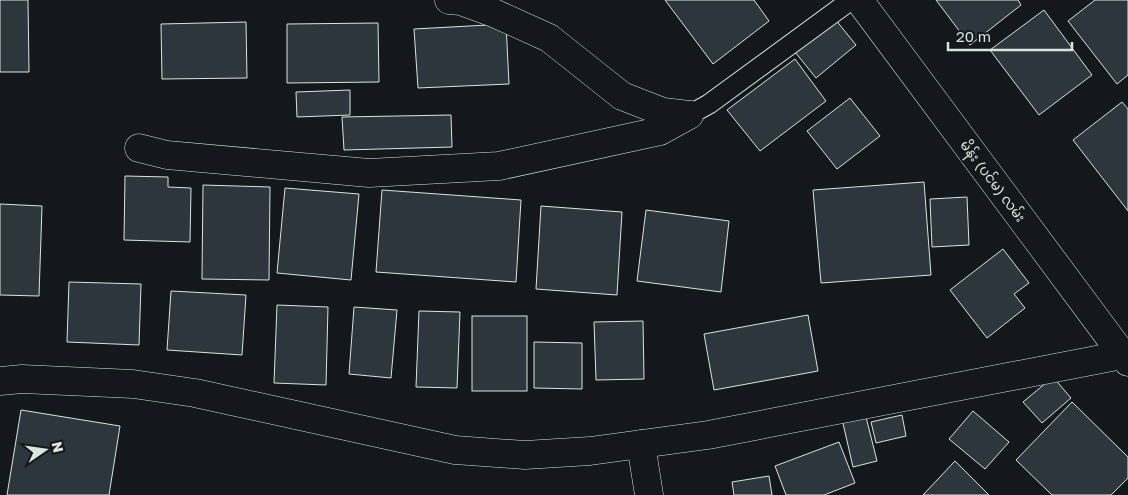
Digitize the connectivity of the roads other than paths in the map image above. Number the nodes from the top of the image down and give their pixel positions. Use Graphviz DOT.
graph roads {
  1 [pos="449,0"];
  2 [pos="851,0"];
  3 [pos="859,0"];
  4 [pos="689,115"];
  5 [pos="139,148"];
  6 [pos="1125,358"];
  7 [pos="0,381"];
  8 [pos="641,444"];
  9 [pos="649,495"];
  1 -- 4 [label="street"];
  2 -- 4 [label="lane"];
  3 -- 6 [label="street, မိန်း (ပင်မ) လမ်း"];
  4 -- 5 [label="street"];
  6 -- 8 [label="street"];
  7 -- 8 [label="street"];
  8 -- 9 [label="street"];
}
